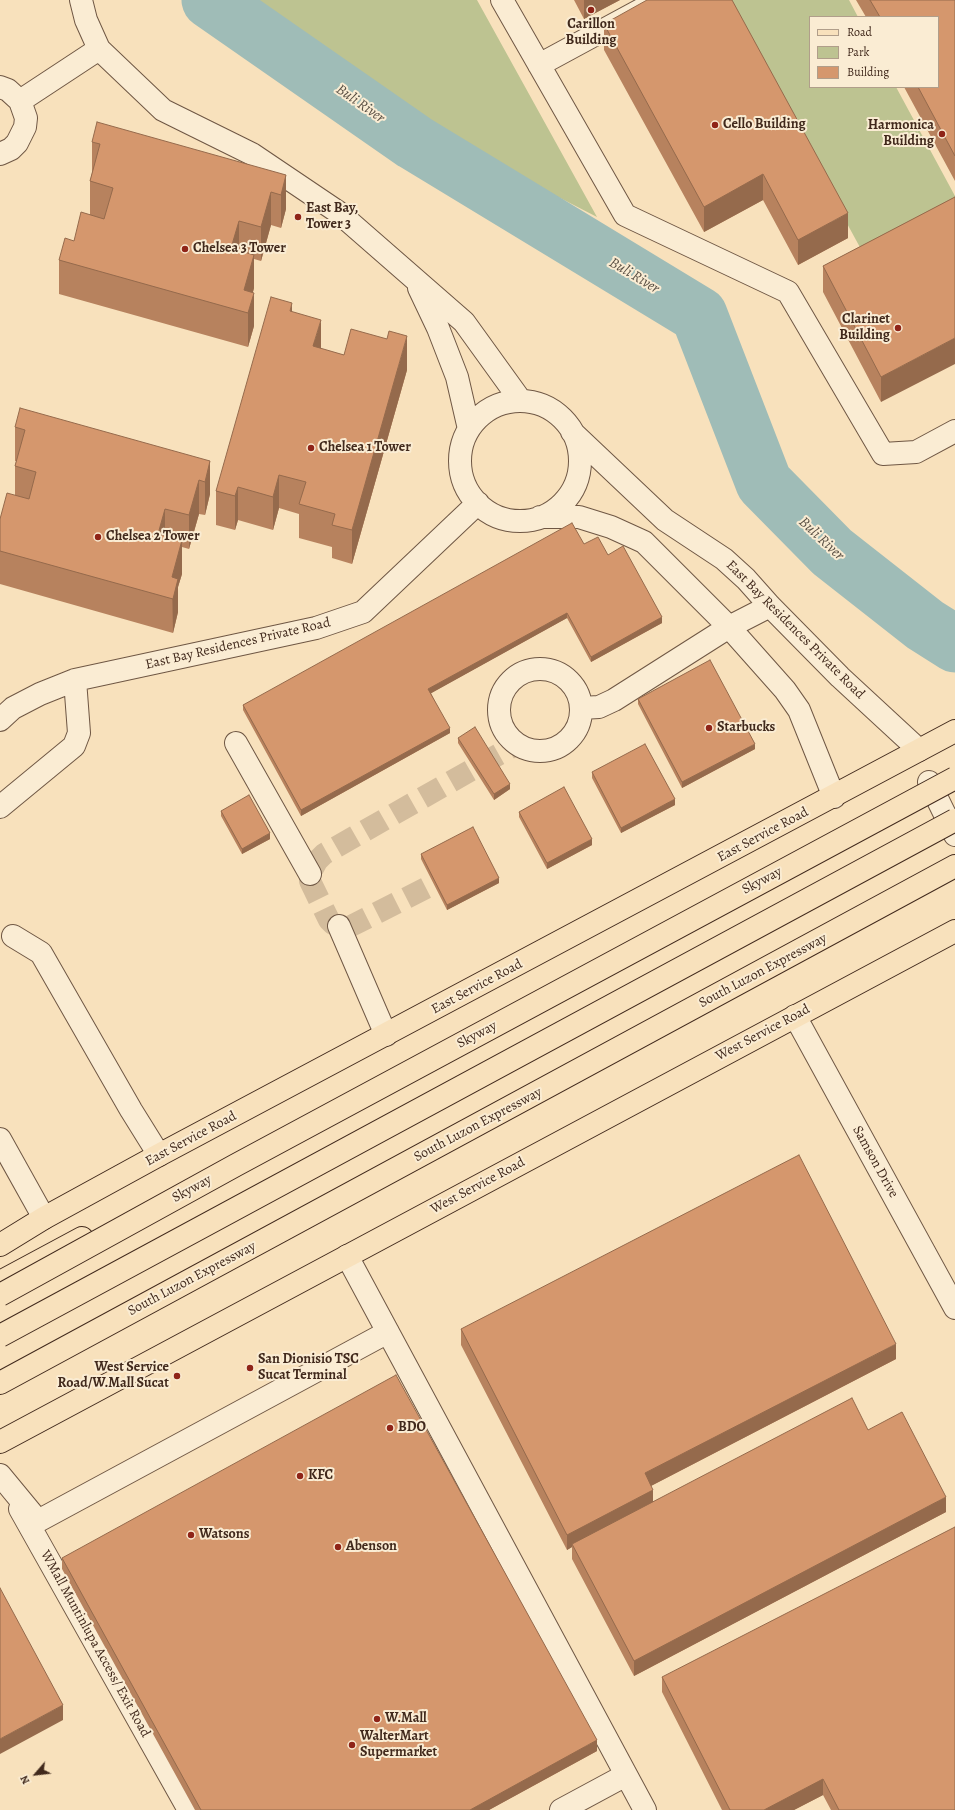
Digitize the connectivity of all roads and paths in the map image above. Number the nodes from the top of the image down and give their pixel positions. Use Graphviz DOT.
graph roads {
  1 [pos="81,0"];
  2 [pos="502,0"];
  3 [pos="659,0"];
  4 [pos="99,50"];
  5 [pos="539,65"];
  6 [pos="0,87"];
  7 [pos="20,101"];
  8 [pos="0,154"];
  9 [pos="415,280"];
  10 [pos="521,401"];
  11 [pos="469,429"];
  12 [pos="955,431"];
  13 [pos="572,432"];
  14 [pos="478,503"];
  15 [pos="540,517"];
  16 [pos="665,520"];
  17 [pos="644,542"];
  18 [pos="770,606"];
  19 [pos="729,627"];
  20 [pos="75,680"];
  21 [pos="581,708"];
  22 [pos="0,720"];
  23 [pos="955,731"];
  24 [pos="236,743"];
  25 [pos="918,750"];
  26 [pos="955,768"];
  27 [pos="955,778"];
  28 [pos="929,782"];
  29 [pos="834,797"];
  30 [pos="0,807"];
  31 [pos="955,820"];
  32 [pos="955,835"];
  33 [pos="955,866"];
  34 [pos="310,874"];
  35 [pos="339,926"];
  36 [pos="955,931"];
  37 [pos="13,936"];
  38 [pos="795,1016"];
  39 [pos="386,1035"];
  40 [pos="0,1139"];
  41 [pos="159,1155"];
  42 [pos="44,1218"];
  43 [pos="0,1245"];
  44 [pos="347,1256"];
  45 [pos="0,1282"];
  46 [pos="0,1295"];
  47 [pos="955,1308"];
  48 [pos="388,1332"];
  49 [pos="0,1336"];
  50 [pos="0,1383"];
  51 [pos="0,1442"];
  52 [pos="1,1476"];
  53 [pos="626,1775"];
  54 [pos="189,1810"];
  55 [pos="561,1810"];
  56 [pos="646,1810"];
  1 -- 4 [label="street"];
  2 -- 5 [label="street"];
  3 -- 5 [label="street"];
  4 -- 7 [label="street"];
  4 -- 9 [label="street"];
  5 -- 12 [label="street"];
  6 -- 7 [label="street"];
  7 -- 8 [label="street"];
  9 -- 10 [label="street"];
  9 -- 11 [label="street"];
  10 -- 11 [label="street, East Bay Residences Private Road"];
  10 -- 13 [label="street, East Bay Residences Private Road"];
  11 -- 14 [label="street, East Bay Residences Private Road"];
  13 -- 15 [label="street, East Bay Residences Private Road"];
  13 -- 16 [label="street, East Bay Residences Private Road"];
  14 -- 15 [label="street, East Bay Residences Private Road"];
  14 -- 20 [label="street, East Bay Residences Private Road"];
  15 -- 17 [label="street, East Bay Residences Private Road"];
  16 -- 17 [label="street"];
  16 -- 18 [label="street, East Bay Residences Private Road"];
  17 -- 19 [label="street, East Bay Residences Private Road"];
  18 -- 19 [label="street"];
  18 -- 25 [label="street, East Bay Residences Private Road"];
  19 -- 21 [label="street"];
  19 -- 29 [label="street, East Bay Residences Private Road"];
  20 -- 22 [label="street, East Bay Residences Private Road"];
  20 -- 30 [label="street"];
  23 -- 25 [label="main road, East Service Road"];
  24 -- 34 [label="street"];
  25 -- 29 [label="main road, East Service Road"];
  26 -- 28 [label="main road"];
  27 -- 46 [label="main road, Skyway, bridge"];
  28 -- 32 [label="street"];
  28 -- 45 [label="main road"];
  29 -- 39 [label="main road, East Service Road"];
  31 -- 49 [label="main road, bridge"];
  33 -- 50 [label="main road, South Luzon Expressway"];
  35 -- 39 [label="street"];
  36 -- 38 [label="main road, West Service Road"];
  37 -- 41 [label="street"];
  38 -- 44 [label="main road, West Service Road"];
  38 -- 47 [label="street, Samson Drive"];
  39 -- 41 [label="main road, East Service Road"];
  40 -- 42 [label="street"];
  41 -- 42 [label="main road, East Service Road"];
  42 -- 43 [label="main road, East Service Road"];
  44 -- 48 [label="street"];
  44 -- 51 [label="main road, West Service Road"];
  48 -- 52 [label="street"];
  48 -- 53 [label="street"];
  52 -- 54 [label="street, WMall Muntinlupa Access/ Exit Road"];
  53 -- 55 [label="street"];
  53 -- 56 [label="street"];
}
